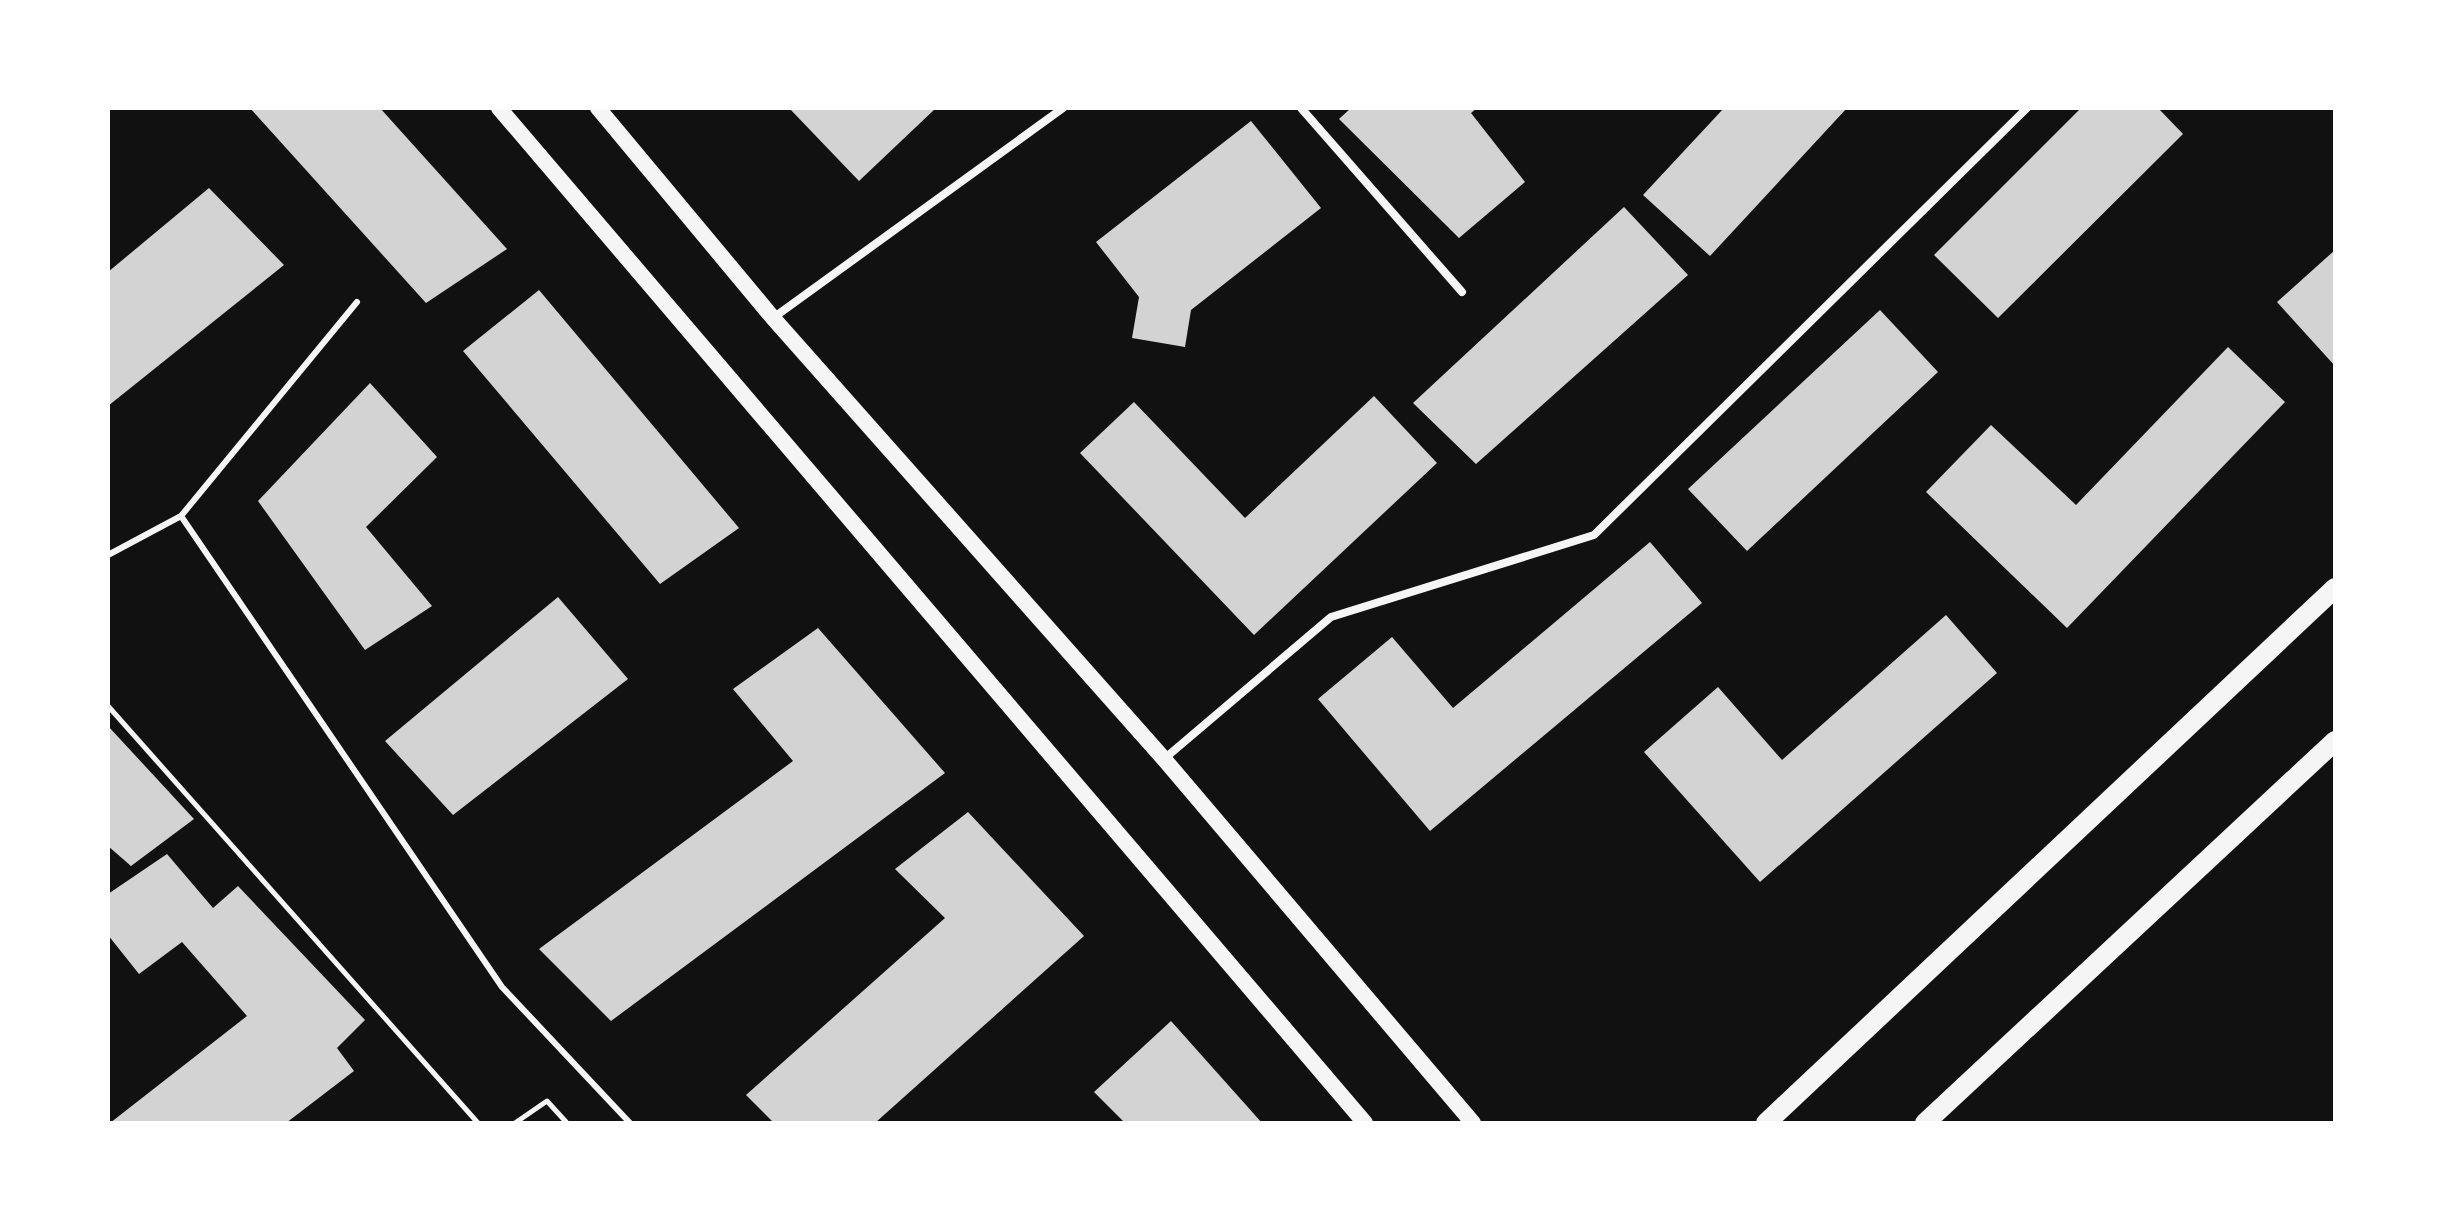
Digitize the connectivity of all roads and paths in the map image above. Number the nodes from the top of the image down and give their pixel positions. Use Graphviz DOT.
graph roads {
  1 [pos="499,108"];
  2 [pos="598,108"];
  3 [pos="1063,108"];
  4 [pos="1301,108"];
  5 [pos="2027,108"];
  6 [pos="1462,292"];
  7 [pos="357,302"];
  8 [pos="773,318"];
  9 [pos="181,516"];
  10 [pos="108,555"];
  11 [pos="2335,588"];
  12 [pos="108,706"];
  13 [pos="2335,741"];
  14 [pos="1164,759"];
  15 [pos="478,1123"];
  16 [pos="515,1123"];
  17 [pos="567,1123"];
  18 [pos="630,1123"];
  19 [pos="1365,1123"];
  20 [pos="1473,1123"];
  21 [pos="1766,1123"];
  22 [pos="1925,1123"];
  1 -- 19 [label="main road"];
  2 -- 8 [label="main road"];
  3 -- 8 [label="street"];
  4 -- 6 [label="street"];
  5 -- 14 [label="street"];
  7 -- 9 [label="lane"];
  8 -- 14 [label="main road"];
  9 -- 10 [label="lane"];
  9 -- 18 [label="lane"];
  11 -- 21 [label="main road"];
  12 -- 15 [label="path"];
  13 -- 22 [label="main road"];
  14 -- 20 [label="main road"];
  16 -- 17 [label="path"];
}
